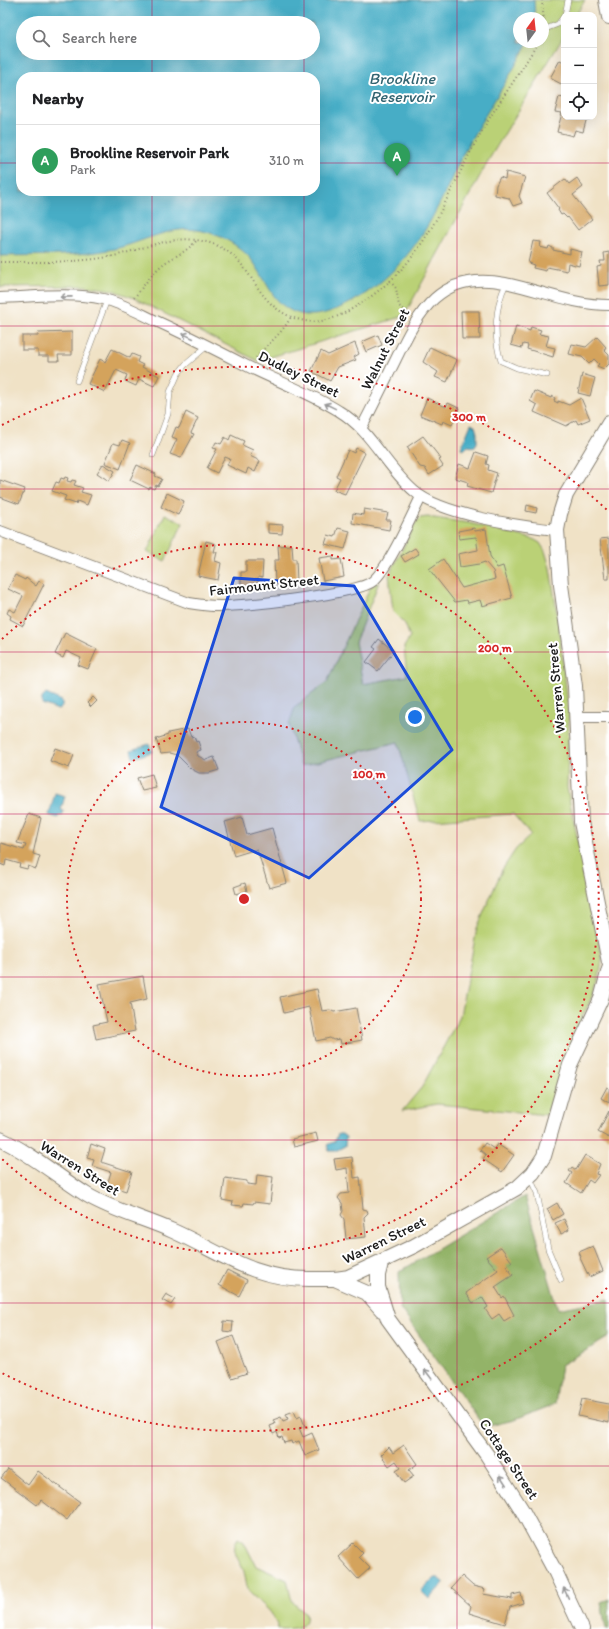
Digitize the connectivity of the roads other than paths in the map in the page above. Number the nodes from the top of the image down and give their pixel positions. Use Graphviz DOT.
graph roads {
  1 [pos="568,0"];
  2 [pos="606,0"];
  3 [pos="565,12"];
  4 [pos="609,17"];
  5 [pos="561,20"];
  6 [pos="549,28"];
  7 [pos="506,284"];
  8 [pos="0,298"];
  9 [pos="107,300"];
  10 [pos="609,305"];
  11 [pos="208,345"];
  12 [pos="547,376"];
  13 [pos="77,381"];
  14 [pos="609,423"];
  15 [pos="361,429"];
  16 [pos="154,455"];
  17 [pos="421,497"];
  18 [pos="557,530"];
  19 [pos="0,531"];
  20 [pos="577,717"];
  21 [pos="609,717"];
  22 [pos="609,962"];
  23 [pos="608,976"];
  24 [pos="0,1139"];
  25 [pos="529,1177"];
  26 [pos="381,1263"];
  27 [pos="337,1280"];
  28 [pos="561,1280"];
  29 [pos="388,1319"];
  30 [pos="582,1629"];
  1 -- 3 [label="lane"];
  2 -- 4 [label="street"];
  5 -- 6 [label="lane"];
  7 -- 10 [label="street, Walnut Street"];
  7 -- 12 [label="lane"];
  7 -- 15 [label="street, Walnut Street"];
  9 -- 8 [label="street, Dudley Street, one-way"];
  11 -- 9 [label="street, Dudley Street, one-way"];
  9 -- 13 [label="lane"];
  15 -- 11 [label="street, Dudley Street, one-way"];
  11 -- 16 [label="lane"];
  14 -- 18 [label="street, Warren Street"];
  15 -- 17 [label="street, Dudley Street"];
  17 -- 18 [label="street, Dudley Street"];
  17 -- 19 [label="street, Fairmount Street"];
  18 -- 20 [label="street, Warren Street"];
  20 -- 21 [label="street"];
  20 -- 22 [label="street, Warren Street"];
  23 -- 25 [label="street, Warren Street"];
  24 -- 27 [label="street, Warren Street"];
  25 -- 26 [label="street, Warren Street"];
  25 -- 28 [label="lane"];
  26 -- 27 [label="street, Warren Street"];
  26 -- 29 [label="street, Cottage Street"];
  27 -- 29 [label="street, Cottage Street"];
  30 -- 29 [label="street, Cottage Street, one-way"];
}
